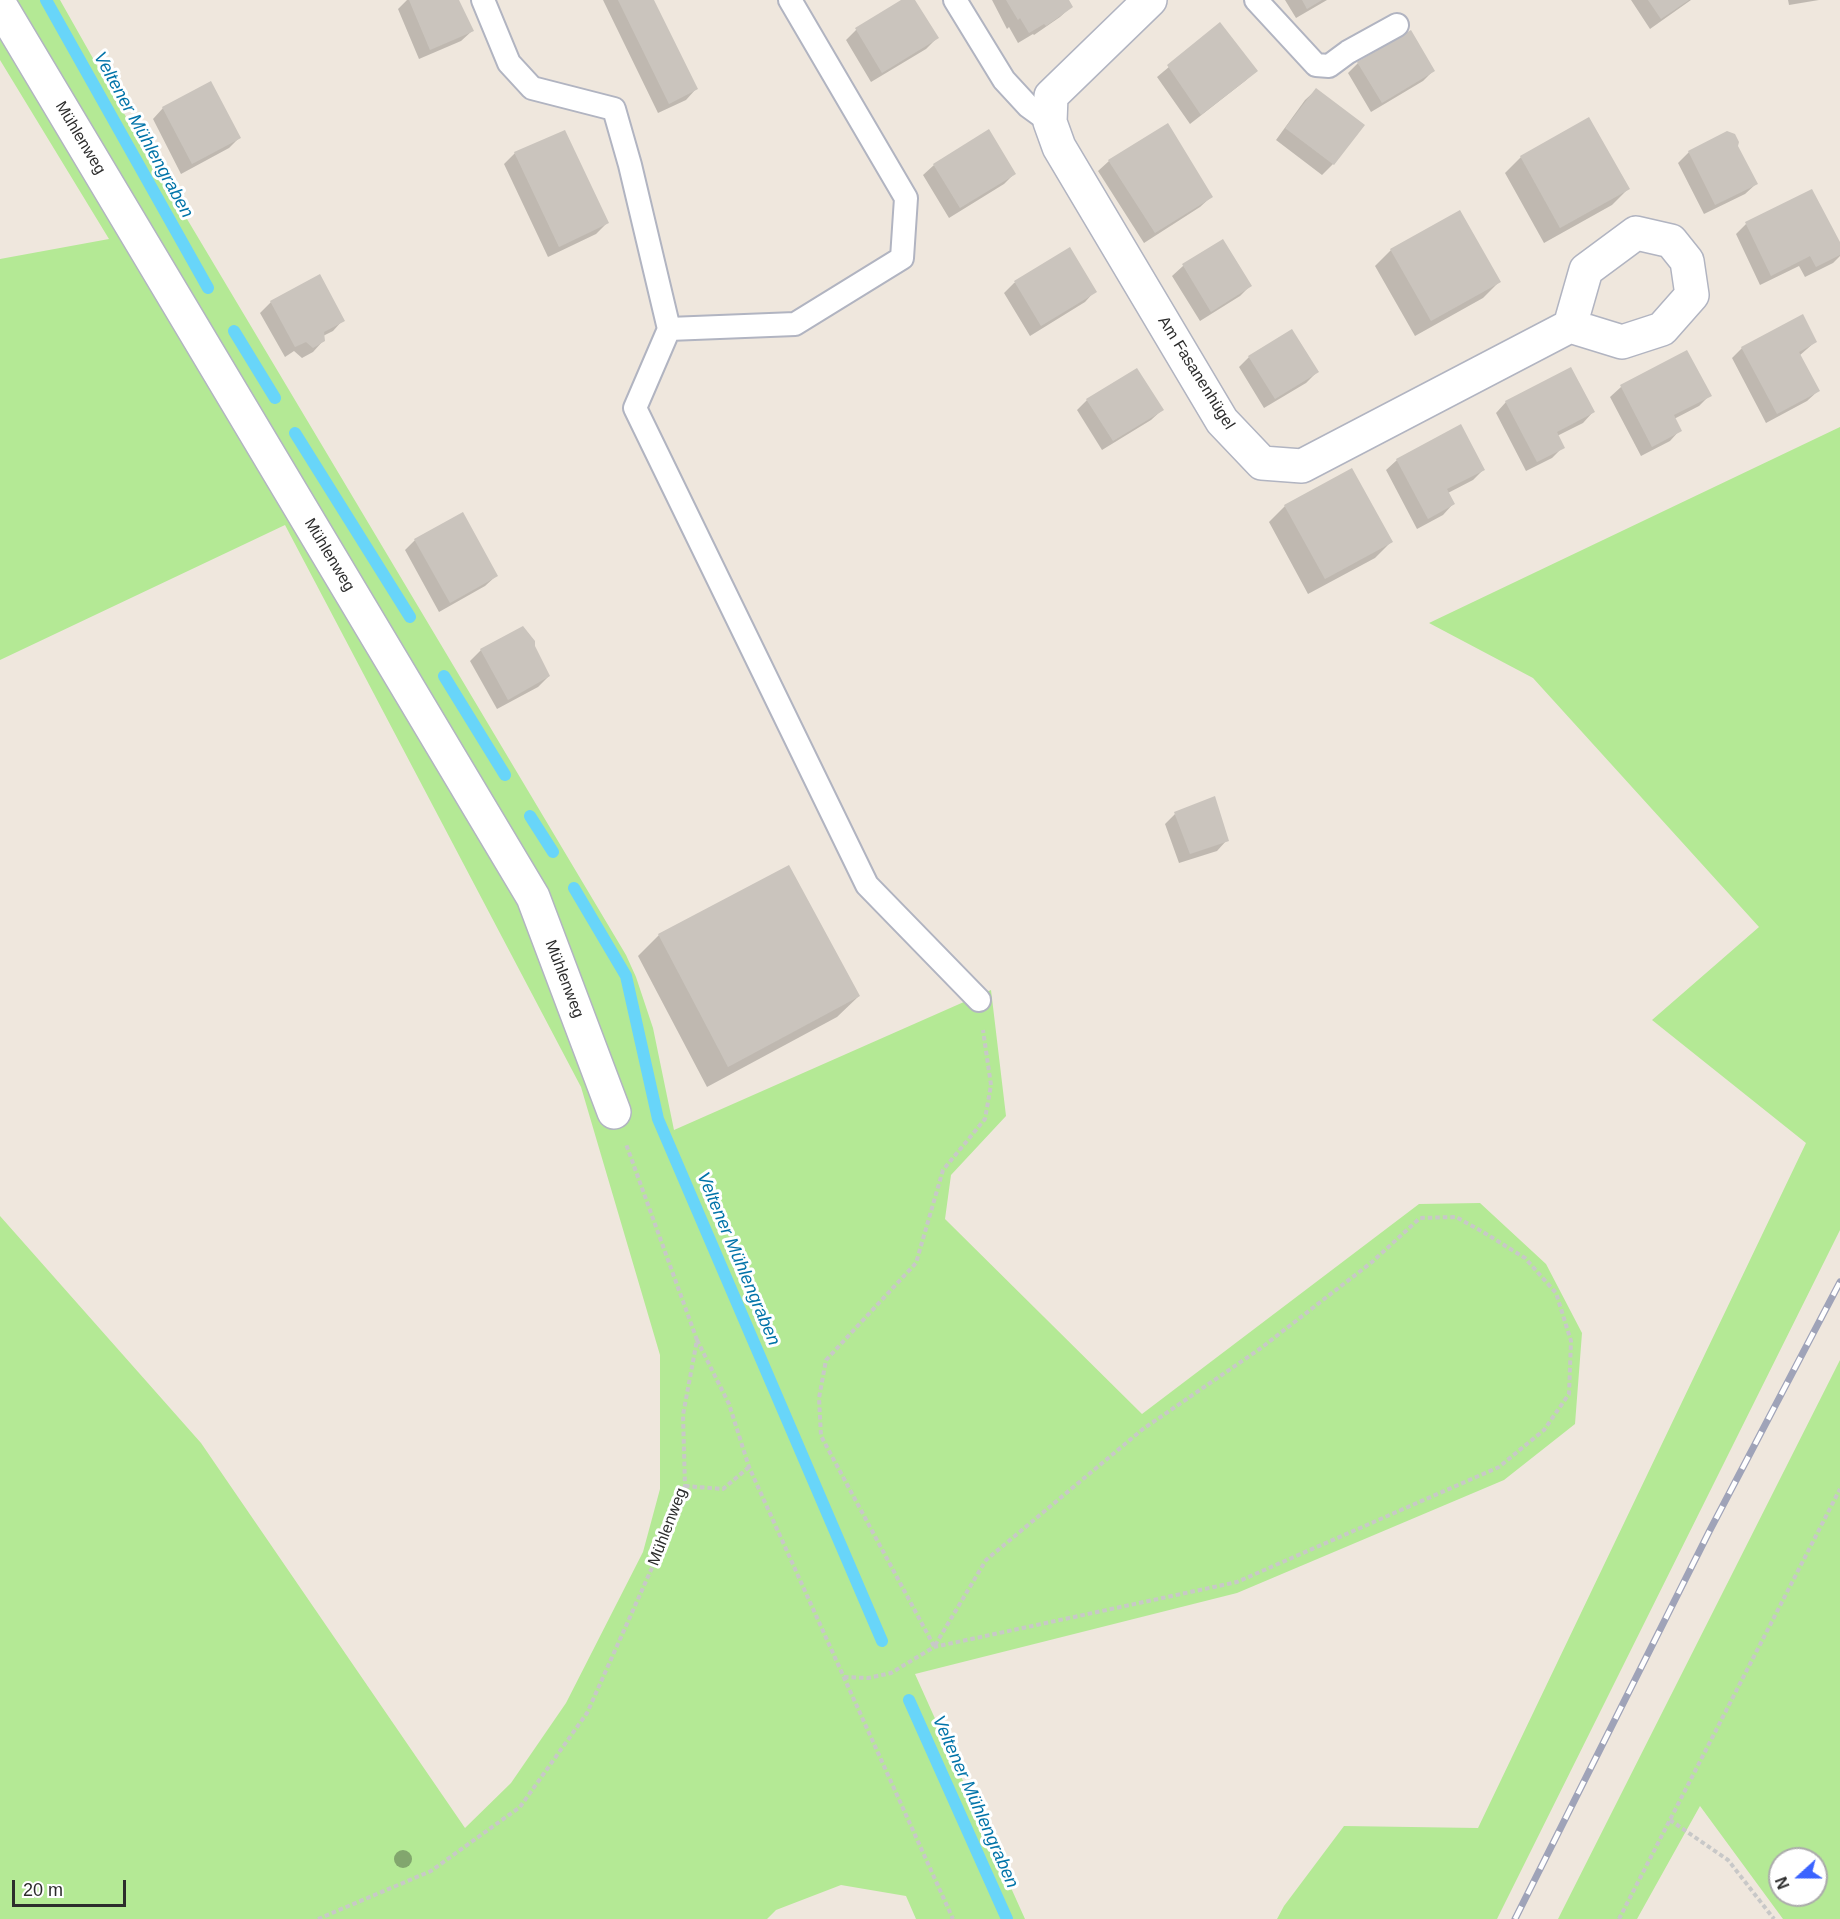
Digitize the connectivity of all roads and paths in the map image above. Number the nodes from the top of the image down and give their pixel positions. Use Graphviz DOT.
graph roads {
  1 [pos="483,0"];
  2 [pos="790,0"];
  3 [pos="955,0"];
  4 [pos="1150,0"];
  5 [pos="1257,0"];
  6 [pos="0,5"];
  7 [pos="1396,25"];
  8 [pos="1050,122"];
  9 [pos="1570,326"];
  10 [pos="669,329"];
  11 [pos="979,1000"];
  12 [pos="614,1112"];
  13 [pos="697,1340"];
  14 [pos="749,1467"];
  15 [pos="686,1486"];
  16 [pos="1840,1489"];
  17 [pos="934,1647"];
  18 [pos="844,1677"];
  19 [pos="1670,1821"];
  20 [pos="318,1919"];
  21 [pos="953,1919"];
  22 [pos="1619,1919"];
  23 [pos="1774,1919"];
  1 -- 10 [label="lane"];
  2 -- 10 [label="lane"];
  3 -- 8 [label="lane"];
  4 -- 8 [label="street"];
  5 -- 7 [label="lane"];
  6 -- 12 [label="street, Mühlenweg"];
  8 -- 9 [label="street, Am Fasanenhügel"];
  10 -- 11 [label="lane"];
  11 -- 17 [label="path"];
  12 -- 13 [label="path"];
  13 -- 14 [label="path"];
  13 -- 15 [label="path, Mühlenweg"];
  14 -- 15 [label="path"];
  14 -- 18 [label="path"];
  15 -- 20 [label="path, Mühlenweg"];
  16 -- 19 [label="path"];
  17 -- 17 [label="path"];
  17 -- 18 [label="path"];
  18 -- 21 [label="path"];
  19 -- 22 [label="path"];
  19 -- 23 [label="path"];
}
